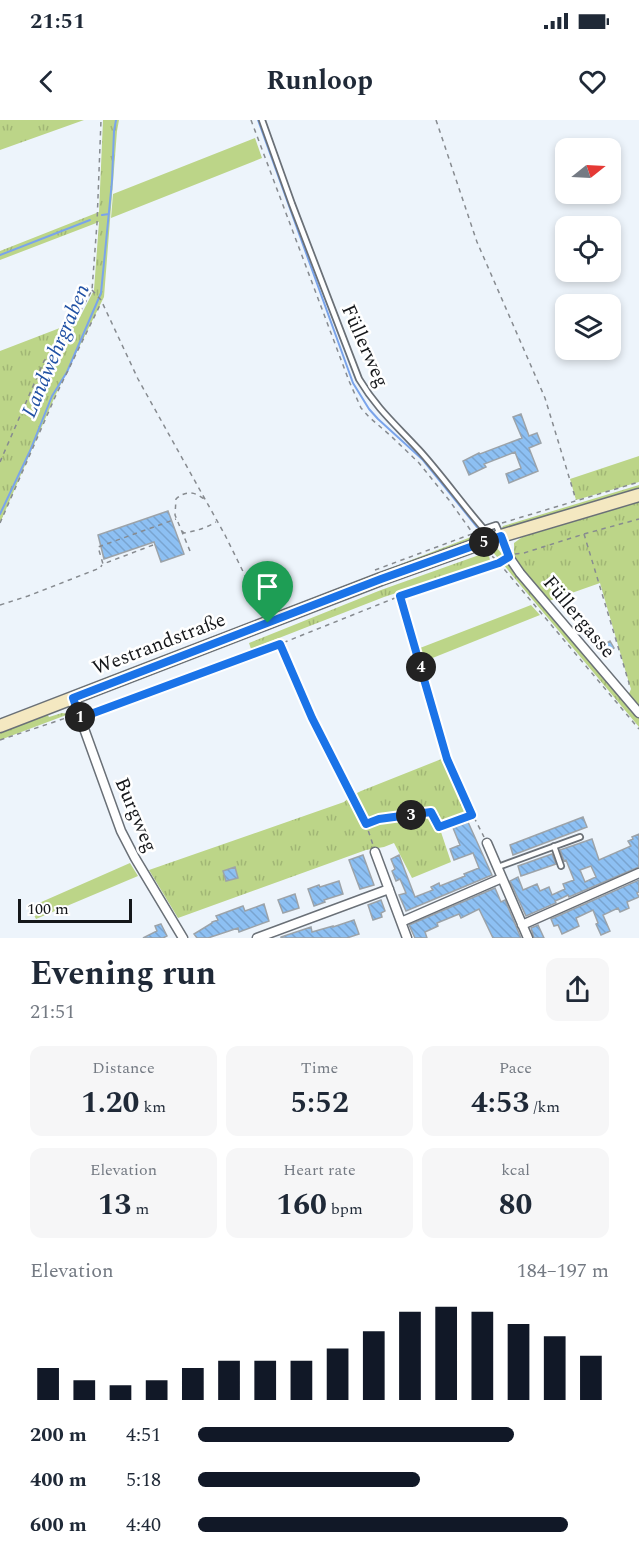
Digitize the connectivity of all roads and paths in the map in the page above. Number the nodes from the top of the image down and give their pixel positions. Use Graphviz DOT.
graph roads {
  1 [pos="101,120"];
  2 [pos="262,120"];
  3 [pos="436,120"];
  4 [pos="92,290"];
  5 [pos="101,300"];
  6 [pos="379,422"];
  7 [pos="377,424"];
  8 [pos="0,462"];
  9 [pos="639,482"];
  10 [pos="639,495"];
  11 [pos="576,500"];
  12 [pos="208,504"];
  13 [pos="176,519"];
  14 [pos="639,519"];
  15 [pos="218,522"];
  16 [pos="0,523"];
  17 [pos="181,530"];
  18 [pos="499,531"];
  19 [pos="584,534"];
  20 [pos="153,545"];
  21 [pos="190,551"];
  22 [pos="479,552"];
  23 [pos="509,557"];
  24 [pos="499,563"];
  25 [pos="103,564"];
  26 [pos="400,596"];
  27 [pos="0,605"];
  28 [pos="266,619"];
  29 [pos="280,644"];
  30 [pos="624,696"];
  31 [pos="73,698"];
  32 [pos="639,713"];
  33 [pos="79,716"];
  34 [pos="0,726"];
  35 [pos="639,729"];
  36 [pos="0,740"];
  37 [pos="472,815"];
  38 [pos="366,824"];
  39 [pos="580,837"];
  40 [pos="488,843"];
  41 [pos="554,846"];
  42 [pos="375,852"];
  43 [pos="561,866"];
  44 [pos="498,867"];
  45 [pos="639,873"];
  46 [pos="502,878"];
  47 [pos="389,889"];
  48 [pos="401,922"];
  49 [pos="522,925"];
  50 [pos="183,938"];
  51 [pos="257,938"];
  52 [pos="406,938"];
  53 [pos="528,938"];
  1 -- 4 [label="path"];
  2 -- 18 [label="lane, Füllerweg"];
  3 -- 11 [label="path"];
  4 -- 5 [label="path"];
  4 -- 8 [label="path"];
  5 -- 12 [label="path"];
  5 -- 16 [label="path"];
  6 -- 7 [label="path"];
  9 -- 11 [label="path"];
  10 -- 18 [label="main road, Westrandstraße"];
  11 -- 18 [label="path"];
  12 -- 13 [label="path"];
  12 -- 15 [label="path"];
  13 -- 17 [label="path"];
  13 -- 25 [label="path"];
  14 -- 19 [label="path"];
  15 -- 17 [label="path"];
  15 -- 28 [label="path"];
  17 -- 21 [label="path"];
  18 -- 23 [label="street, Füllergasse"];
  18 -- 28 [label="main road, Westrandstraße"];
  19 -- 23 [label="path"];
  19 -- 30 [label="path"];
  20 -- 25 [label="path"];
  22 -- 24 [label="path"];
  23 -- 24 [label="path"];
  23 -- 30 [label="street, Füllergasse"];
  24 -- 26 [label="path"];
  24 -- 35 [label="path"];
  25 -- 27 [label="path"];
  26 -- 29 [label="path"];
  26 -- 37 [label="path"];
  28 -- 31 [label="main road, Westrandstraße"];
  29 -- 33 [label="path"];
  29 -- 38 [label="path"];
  30 -- 32 [label="street, Füllergasse"];
  31 -- 33 [label="street, Burgweg"];
  31 -- 34 [label="main road, Westrandstraße"];
  33 -- 36 [label="path"];
  33 -- 50 [label="street, Burgweg"];
  37 -- 38 [label="path"];
  37 -- 40 [label="path"];
  38 -- 42 [label="path"];
  39 -- 41 [label="lane"];
  40 -- 44 [label="street"];
  41 -- 43 [label="lane"];
  41 -- 44 [label="lane"];
  42 -- 47 [label="street"];
  44 -- 46 [label="street"];
  45 -- 49 [label="street"];
  46 -- 48 [label="street"];
  46 -- 49 [label="street"];
  47 -- 48 [label="street"];
  47 -- 51 [label="street"];
  48 -- 52 [label="street"];
  49 -- 53 [label="street"];
}
